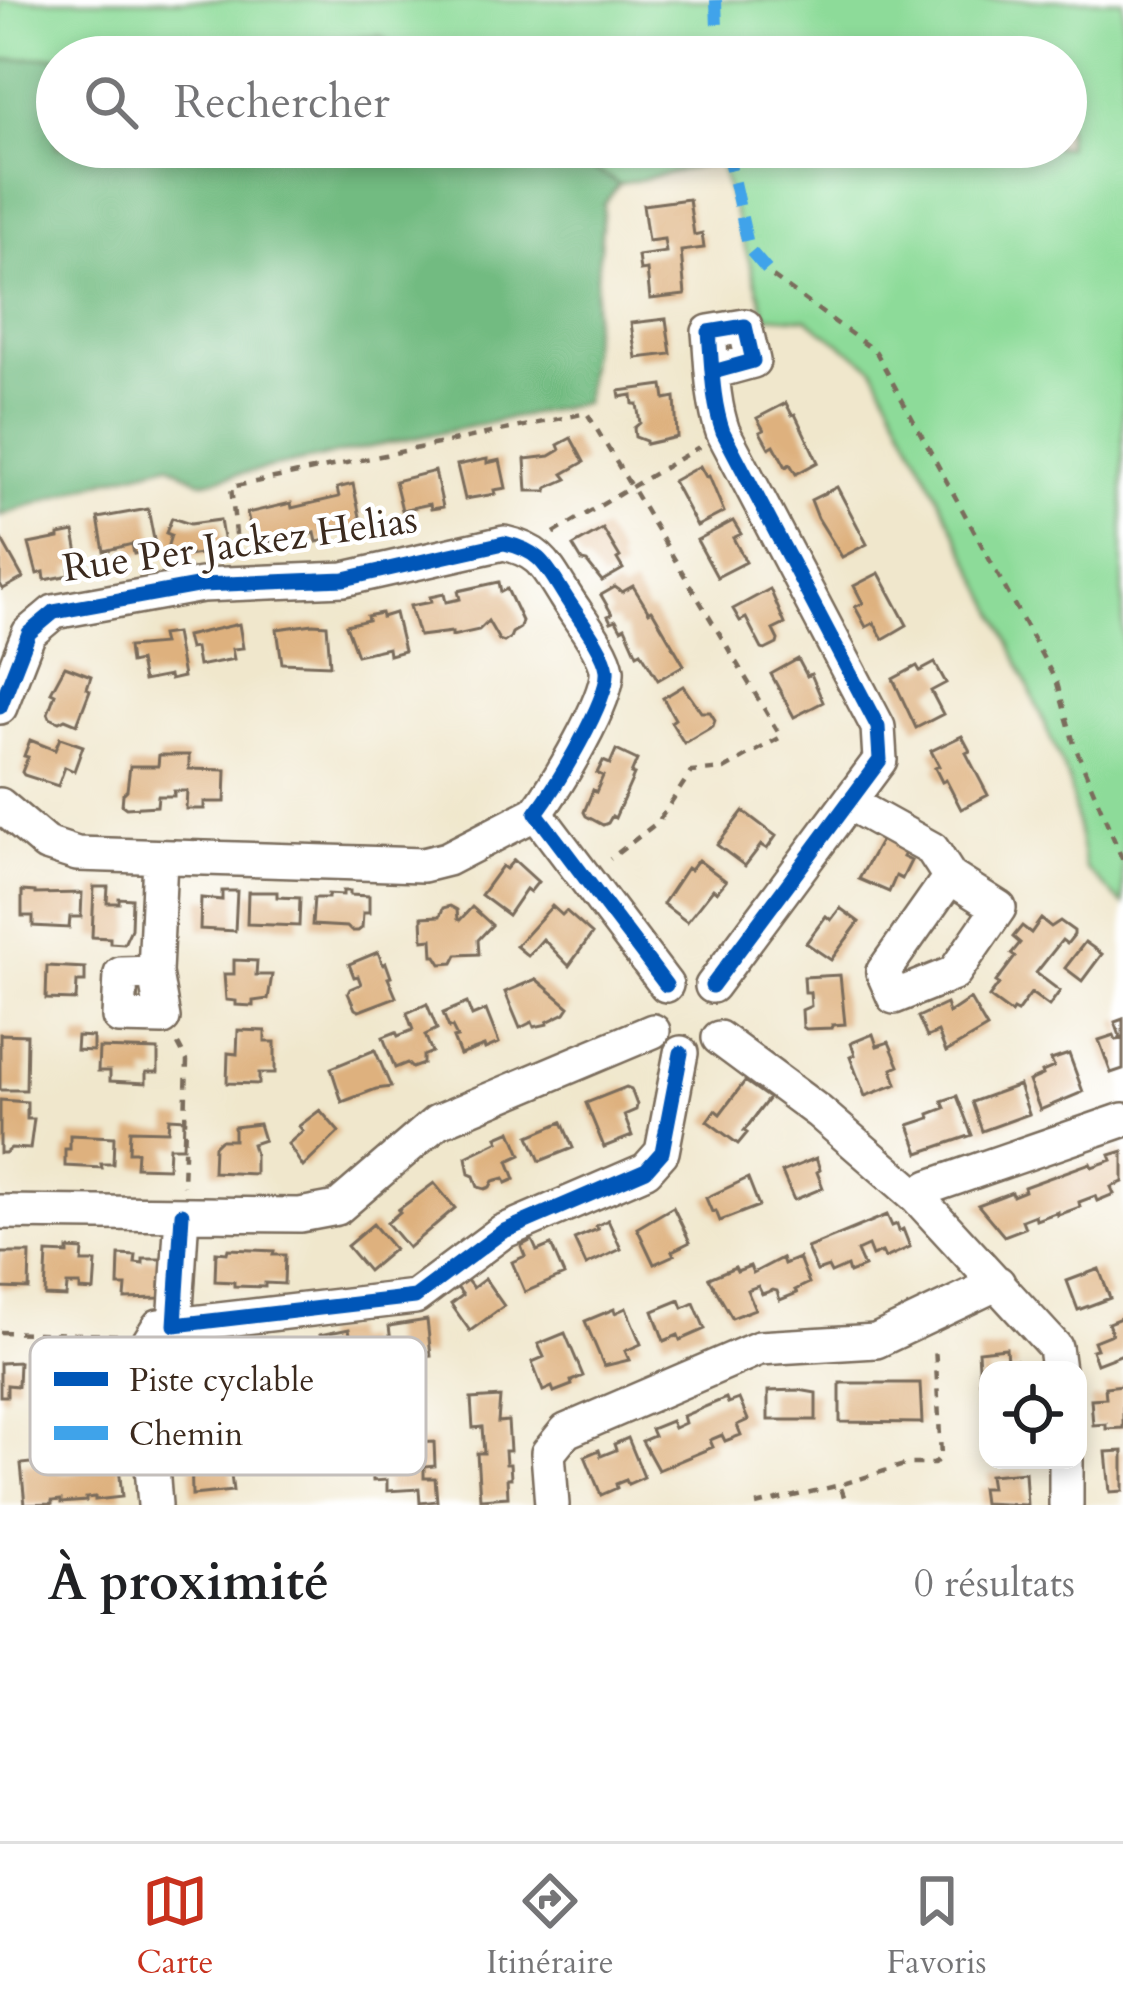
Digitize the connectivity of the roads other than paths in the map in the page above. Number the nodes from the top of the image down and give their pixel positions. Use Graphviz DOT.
graph roads {
  1 [pos="713,372"];
  2 [pos="0,707"];
  3 [pos="849,803"];
  4 [pos="0,805"];
  5 [pos="536,812"];
  6 [pos="160,858"];
  7 [pos="950,877"];
  8 [pos="666,985"];
  9 [pos="712,986"];
  10 [pos="164,1018"];
  11 [pos="653,1030"];
  12 [pos="719,1038"];
  13 [pos="681,1053"];
  14 [pos="1123,1120"];
  15 [pos="917,1197"];
  16 [pos="0,1212"];
  17 [pos="182,1214"];
  18 [pos="998,1283"];
  19 [pos="164,1330"];
  20 [pos="157,1337"];
  21 [pos="1057,1361"];
  22 [pos="1066,1469"];
  23 [pos="153,1475"];
  24 [pos="155,1505"];
  25 [pos="552,1505"];
  26 [pos="1066,1505"];
  1 -- 3 [label="street"];
  2 -- 5 [label="street, Rue Per Jackez Helias"];
  3 -- 7 [label="street"];
  3 -- 9 [label="street"];
  4 -- 6 [label="street"];
  5 -- 6 [label="street"];
  5 -- 8 [label="street"];
  6 -- 10 [label="street"];
  8 -- 9 [label="street"];
  8 -- 11 [label="street"];
  9 -- 12 [label="street"];
  11 -- 13 [label="street"];
  11 -- 17 [label="street"];
  12 -- 13 [label="street"];
  12 -- 15 [label="street"];
  13 -- 19 [label="street"];
  14 -- 15 [label="street"];
  15 -- 18 [label="street"];
  16 -- 17 [label="street"];
  17 -- 19 [label="street"];
  18 -- 21 [label="street"];
  18 -- 25 [label="street"];
  19 -- 20 [label="street"];
  22 -- 26 [label="street"];
  23 -- 24 [label="street"];
}
